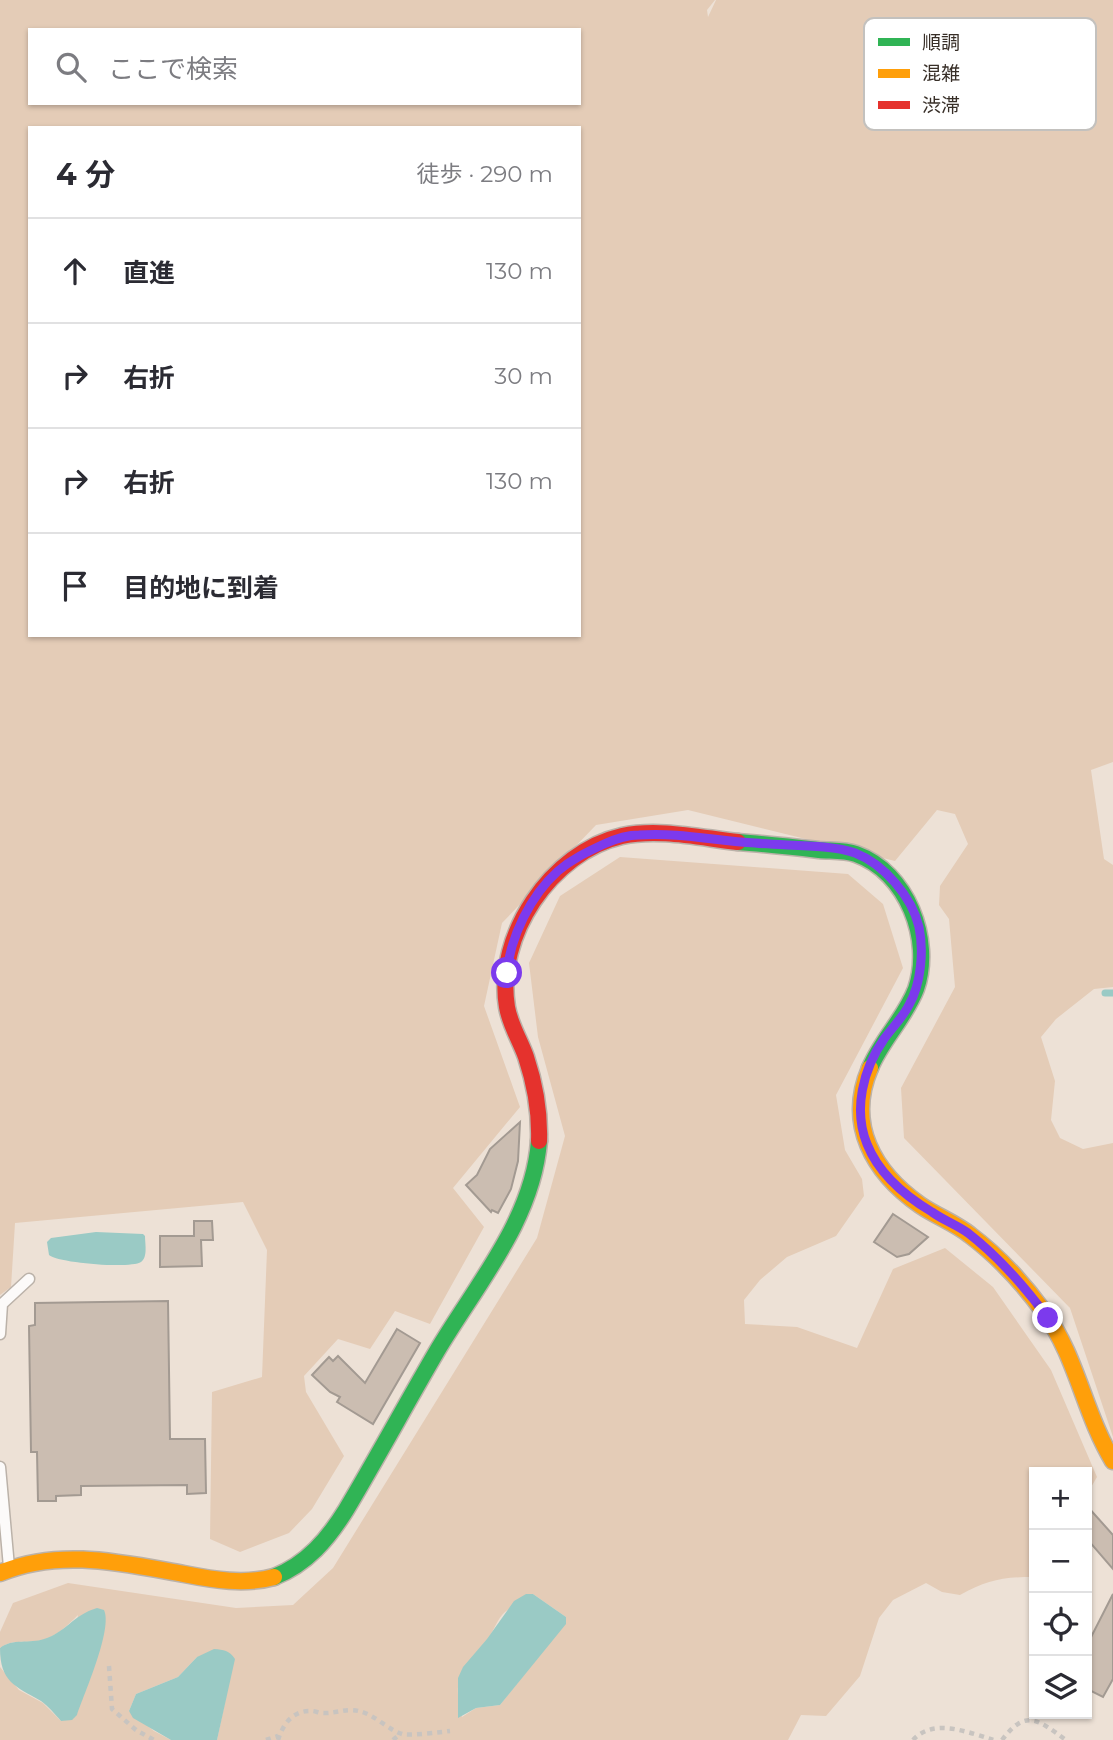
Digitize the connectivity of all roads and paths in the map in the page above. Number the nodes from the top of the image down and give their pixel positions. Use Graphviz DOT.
graph roads {
  1 [pos="29,1279"];
  2 [pos="0,1334"];
  3 [pos="1113,1461"];
  4 [pos="0,1466"];
  5 [pos="4,1570"];
  6 [pos="109,1666"];
  7 [pos="450,1731"];
  8 [pos="400,1734"];
  9 [pos="279,1738"];
  10 [pos="154,1740"];
  11 [pos="266,1740"];
  12 [pos="393,1740"];
  13 [pos="913,1740"];
  14 [pos="995,1740"];
  15 [pos="1002,1740"];
  16 [pos="1066,1740"];
  1 -- 2 [label="lane"];
  3 -- 5 [label="street"];
  4 -- 5 [label="lane"];
  6 -- 10 [label="path"];
  7 -- 8 [label="path"];
  8 -- 9 [label="path"];
  8 -- 12 [label="path"];
  9 -- 11 [label="path"];
  13 -- 14 [label="path"];
  15 -- 16 [label="path"];
}
